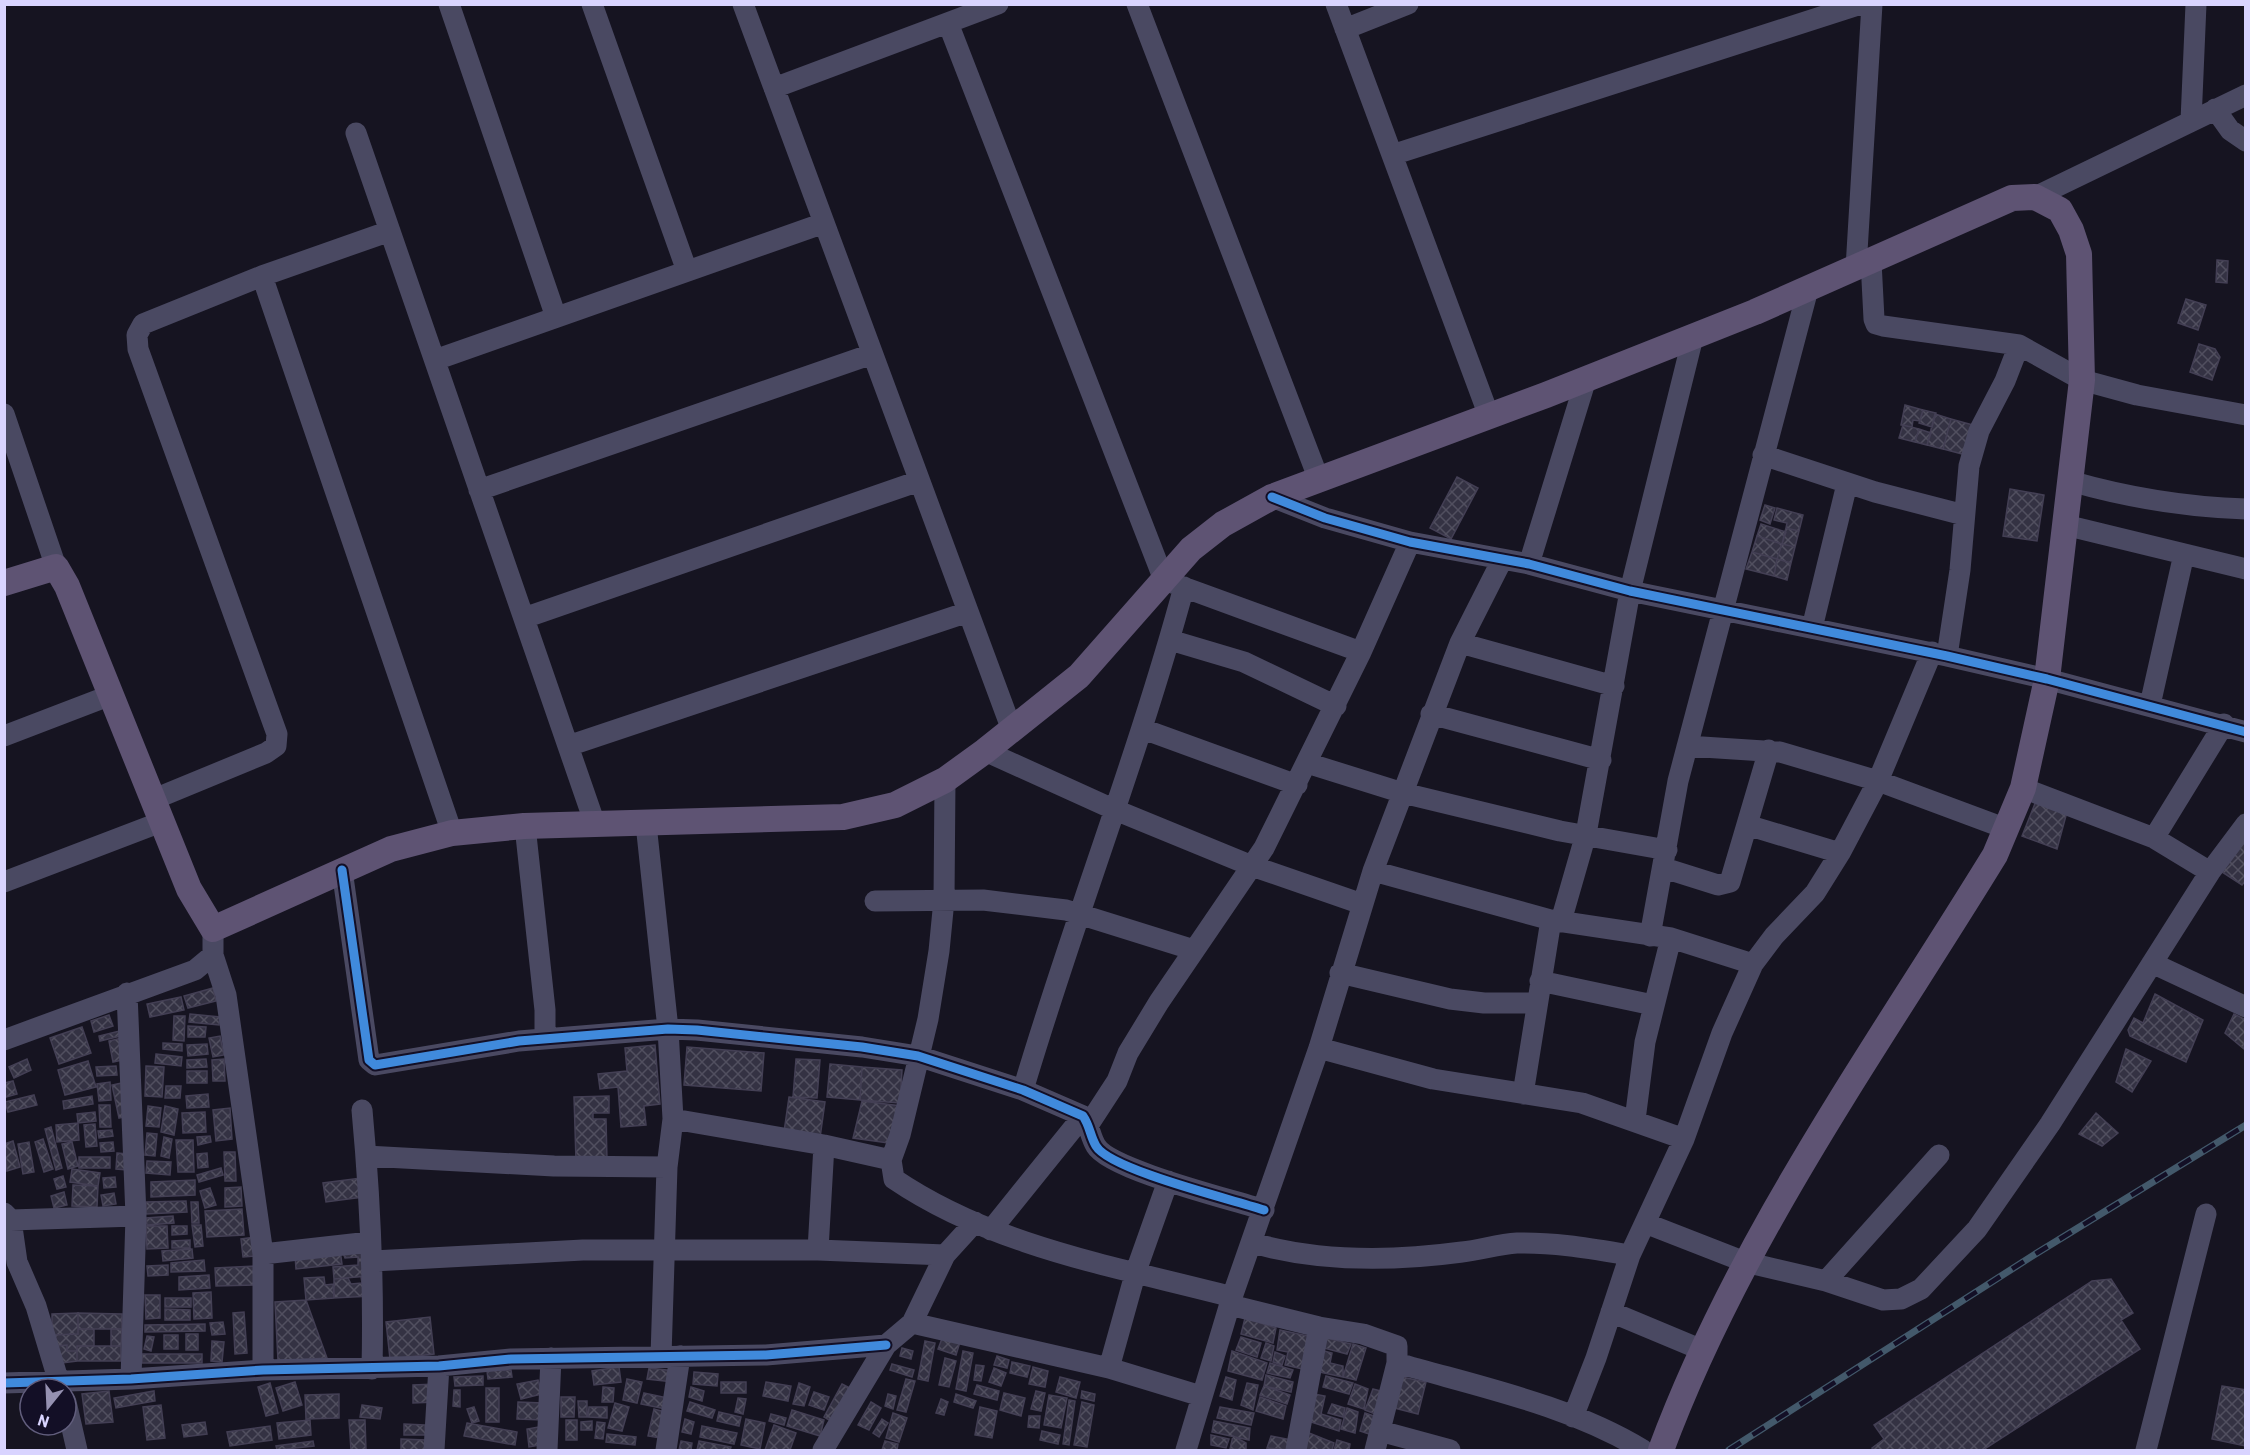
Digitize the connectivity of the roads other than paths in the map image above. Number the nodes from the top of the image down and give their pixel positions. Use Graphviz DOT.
graph roads {
  1 [pos="449,4"];
  2 [pos="592,4"];
  3 [pos="743,4"];
  4 [pos="998,4"];
  5 [pos="1137,4"];
  6 [pos="1336,4"];
  7 [pos="1408,4"];
  8 [pos="1861,4"];
  9 [pos="1872,4"];
  10 [pos="2196,4"];
  11 [pos="948,23"];
  12 [pos="1344,29"];
  13 [pos="774,88"];
  14 [pos="2246,95"];
  15 [pos="2216,109"];
  16 [pos="2191,121"];
  17 [pos="356,133"];
  18 [pos="2246,141"];
  19 [pos="1392,155"];
  20 [pos="2036,197"];
  21 [pos="824,223"];
  22 [pos="390,231"];
  23 [pos="1864,264"];
  24 [pos="687,271"];
  25 [pos="262,276"];
  26 [pos="1808,289"];
  27 [pos="556,317"];
  28 [pos="1693,337"];
  29 [pos="2019,345"];
  30 [pos="872,354"];
  31 [pos="435,360"];
  32 [pos="1586,379"];
  33 [pos="2082,380"];
  34 [pos="4,414"];
  35 [pos="2246,415"];
  36 [pos="1489,416"];
  37 [pos="9,447"];
  38 [pos="1763,455"];
  39 [pos="1318,480"];
  40 [pos="919,481"];
  41 [pos="2070,482"];
  42 [pos="1847,484"];
  43 [pos="479,490"];
  44 [pos="1272,497"];
  45 [pos="2246,509"];
  46 [pos="1964,515"];
  47 [pos="2065,525"];
  48 [pos="1410,542"];
  49 [pos="2184,554"];
  50 [pos="1502,560"];
  51 [pos="1529,564"];
  52 [pos="56,567"];
  53 [pos="2246,569"];
  54 [pos="4,583"];
  55 [pos="1174,583"];
  56 [pos="1630,591"];
  57 [pos="1725,610"];
  58 [pos="968,612"];
  59 [pos="524,618"];
  60 [pos="1812,628"];
  61 [pos="1170,640"];
  62 [pos="1460,643"];
  63 [pos="1362,652"];
  64 [pos="1939,654"];
  65 [pos="2047,679"];
  66 [pos="1614,686"];
  67 [pos="111,695"];
  68 [pos="2150,705"];
  69 [pos="1336,706"];
  70 [pos="1431,714"];
  71 [pos="2224,724"];
  72 [pos="1143,729"];
  73 [pos="1012,730"];
  74 [pos="2246,732"];
  75 [pos="4,736"];
  76 [pos="568,746"];
  77 [pos="1687,746"];
  78 [pos="1769,750"];
  79 [pos="985,751"];
  80 [pos="1601,760"];
  81 [pos="1307,763"];
  82 [pos="945,780"];
  83 [pos="1878,781"];
  84 [pos="1297,785"];
  85 [pos="2023,788"];
  86 [pos="1403,793"];
  87 [pos="1113,809"];
  88 [pos="156,811"];
  89 [pos="595,824"];
  90 [pos="646,824"];
  91 [pos="2246,824"];
  92 [pos="1747,825"];
  93 [pos="525,826"];
  94 [pos="2007,829"];
  95 [pos="452,833"];
  96 [pos="1586,834"];
  97 [pos="2154,838"];
  98 [pos="1840,853"];
  99 [pos="1666,859"];
  100 [pos="1252,866"];
  101 [pos="342,870"];
  102 [pos="1373,871"];
  103 [pos="2210,872"];
  104 [pos="4,882"];
  105 [pos="945,900"];
  106 [pos="876,901"];
  107 [pos="1362,904"];
  108 [pos="1078,913"];
  109 [pos="1556,921"];
  110 [pos="213,929"];
  111 [pos="1661,937"];
  112 [pos="1194,950"];
  113 [pos="213,955"];
  114 [pos="2152,963"];
  115 [pos="1753,964"];
  116 [pos="1341,973"];
  117 [pos="1540,981"];
  118 [pos="127,993"];
  119 [pos="1536,1004"];
  120 [pos="1653,1005"];
  121 [pos="2246,1007"];
  122 [pos="668,1029"];
  123 [pos="545,1039"];
  124 [pos="4,1040"];
  125 [pos="1319,1048"];
  126 [pos="918,1056"];
  127 [pos="1023,1090"];
  128 [pos="1523,1094"];
  129 [pos="362,1110"];
  130 [pos="673,1119"];
  131 [pos="1086,1120"];
  132 [pos="1635,1120"];
  133 [pos="1684,1139"];
  134 [pos="824,1145"];
  135 [pos="1939,1155"];
  136 [pos="366,1156"];
  137 [pos="891,1160"];
  138 [pos="667,1167"];
  139 [pos="1168,1181"];
  140 [pos="1264,1210"];
  141 [pos="2206,1214"];
  142 [pos="136,1216"];
  143 [pos="8,1217"];
  144 [pos="1644,1223"];
  145 [pos="983,1226"];
  146 [pos="1253,1243"];
  147 [pos="664,1250"];
  148 [pos="818,1250"];
  149 [pos="371,1251"];
  150 [pos="263,1254"];
  151 [pos="945,1255"];
  152 [pos="1630,1255"];
  153 [pos="1745,1262"];
  154 [pos="1136,1271"];
  155 [pos="1826,1281"];
  156 [pos="1231,1301"];
  157 [pos="1611,1312"];
  158 [pos="912,1323"];
  159 [pos="1319,1327"];
  160 [pos="886,1345"];
  161 [pos="1702,1350"];
  162 [pos="670,1356"];
  163 [pos="551,1358"];
  164 [pos="1397,1364"];
  165 [pos="439,1366"];
  166 [pos="1109,1368"];
  167 [pos="372,1369"];
  168 [pos="263,1370"];
  169 [pos="58,1377"];
  170 [pos="131,1379"];
  171 [pos="78,1383"];
  172 [pos="1201,1396"];
  173 [pos="1573,1416"];
  174 [pos="1378,1441"];
  175 [pos="434,1450"];
  176 [pos="547,1450"];
  177 [pos="666,1450"];
  178 [pos="823,1450"];
  179 [pos="1186,1450"];
  180 [pos="1296,1450"];
  181 [pos="1450,1450"];
  182 [pos="1643,1450"];
  183 [pos="1661,1450"];
  184 [pos="2146,1450"];
  1 -- 27 [label="street"];
  2 -- 24 [label="street"];
  3 -- 13 [label="street"];
  4 -- 11 [label="street"];
  5 -- 39 [label="street"];
  6 -- 12 [label="street"];
  7 -- 12 [label="street"];
  8 -- 19 [label="street"];
  9 -- 23 [label="street"];
  10 -- 16 [label="street"];
  11 -- 13 [label="street"];
  11 -- 55 [label="street"];
  12 -- 19 [label="street"];
  13 -- 21 [label="street"];
  14 -- 15 [label="street"];
  15 -- 16 [label="street"];
  15 -- 18 [label="street"];
  16 -- 20 [label="street"];
  17 -- 22 [label="street"];
  19 -- 36 [label="street"];
  20 -- 23 [label="main road"];
  20 -- 33 [label="main road"];
  21 -- 24 [label="street"];
  21 -- 30 [label="street"];
  22 -- 25 [label="street"];
  22 -- 31 [label="street"];
  23 -- 26 [label="main road"];
  23 -- 29 [label="street"];
  24 -- 27 [label="street"];
  25 -- 88 [label="street"];
  25 -- 95 [label="street"];
  26 -- 28 [label="main road"];
  26 -- 38 [label="street"];
  27 -- 31 [label="street"];
  28 -- 32 [label="main road"];
  28 -- 56 [label="street"];
  29 -- 33 [label="street"];
  29 -- 46 [label="street"];
  30 -- 40 [label="street"];
  30 -- 43 [label="street"];
  31 -- 43 [label="street"];
  32 -- 36 [label="main road"];
  32 -- 51 [label="street"];
  33 -- 35 [label="street"];
  33 -- 41 [label="main road"];
  34 -- 37 [label="street"];
  36 -- 39 [label="main road"];
  37 -- 52 [label="street"];
  38 -- 42 [label="street"];
  38 -- 57 [label="street"];
  39 -- 44 [label="main road"];
  40 -- 58 [label="street"];
  40 -- 59 [label="street"];
  41 -- 45 [label="street"];
  41 -- 47 [label="main road"];
  42 -- 46 [label="street"];
  42 -- 60 [label="street"];
  43 -- 59 [label="street"];
  44 -- 48 [label="street"];
  44 -- 55 [label="main road"];
  46 -- 64 [label="street"];
  47 -- 49 [label="street"];
  47 -- 65 [label="main road"];
  48 -- 50 [label="street"];
  48 -- 63 [label="street"];
  49 -- 53 [label="street"];
  49 -- 68 [label="street"];
  50 -- 51 [label="street"];
  50 -- 62 [label="street"];
  51 -- 56 [label="street"];
  52 -- 54 [label="main road"];
  52 -- 67 [label="main road"];
  55 -- 61 [label="street"];
  55 -- 63 [label="street"];
  55 -- 73 [label="main road"];
  56 -- 57 [label="street"];
  56 -- 66 [label="street"];
  57 -- 60 [label="street"];
  57 -- 77 [label="street"];
  58 -- 73 [label="street"];
  58 -- 76 [label="street"];
  59 -- 76 [label="street"];
  60 -- 64 [label="street"];
  61 -- 69 [label="street"];
  61 -- 72 [label="street"];
  62 -- 66 [label="street"];
  62 -- 70 [label="street"];
  63 -- 69 [label="street"];
  64 -- 65 [label="street"];
  64 -- 83 [label="street"];
  65 -- 68 [label="street"];
  65 -- 85 [label="main road"];
  66 -- 80 [label="street"];
  67 -- 75 [label="street"];
  67 -- 88 [label="main road"];
  68 -- 71 [label="street"];
  69 -- 81 [label="street"];
  70 -- 80 [label="street"];
  70 -- 86 [label="street"];
  71 -- 74 [label="street"];
  71 -- 97 [label="street"];
  72 -- 84 [label="street"];
  72 -- 87 [label="street"];
  73 -- 79 [label="main road"];
  76 -- 89 [label="street"];
  77 -- 78 [label="street"];
  77 -- 99 [label="street"];
  78 -- 83 [label="street"];
  78 -- 92 [label="street"];
  79 -- 82 [label="main road"];
  79 -- 87 [label="street"];
  80 -- 96 [label="street"];
  81 -- 84 [label="street"];
  81 -- 86 [label="street"];
  82 -- 90 [label="main road"];
  82 -- 105 [label="street"];
  83 -- 94 [label="street"];
  83 -- 98 [label="street"];
  84 -- 100 [label="street"];
  85 -- 94 [label="main road"];
  85 -- 97 [label="street"];
  86 -- 96 [label="street"];
  86 -- 102 [label="street"];
  87 -- 100 [label="street"];
  87 -- 108 [label="street"];
  88 -- 104 [label="street"];
  88 -- 110 [label="main road"];
  89 -- 90 [label="main road"];
  89 -- 93 [label="main road"];
  90 -- 122 [label="street"];
  91 -- 103 [label="street"];
  92 -- 98 [label="street"];
  92 -- 99 [label="street"];
  93 -- 95 [label="main road"];
  93 -- 123 [label="street"];
  94 -- 153 [label="main road"];
  95 -- 101 [label="main road"];
  96 -- 99 [label="street"];
  96 -- 109 [label="street"];
  97 -- 103 [label="street"];
  98 -- 115 [label="street"];
  99 -- 111 [label="street"];
  100 -- 107 [label="street"];
  100 -- 112 [label="street"];
  101 -- 110 [label="main road"];
  101 -- 123 [label="street"];
  102 -- 107 [label="street"];
  102 -- 109 [label="street"];
  103 -- 114 [label="street"];
  105 -- 106 [label="street"];
  105 -- 108 [label="street"];
  105 -- 126 [label="street"];
  107 -- 116 [label="street"];
  108 -- 112 [label="street"];
  108 -- 127 [label="street"];
  109 -- 111 [label="street"];
  109 -- 117 [label="street"];
  110 -- 113 [label="street"];
  111 -- 115 [label="street"];
  111 -- 120 [label="street"];
  112 -- 131 [label="street"];
  113 -- 118 [label="street"];
  113 -- 150 [label="street"];
  114 -- 121 [label="street"];
  114 -- 155 [label="street"];
  115 -- 133 [label="street"];
  116 -- 119 [label="street"];
  116 -- 125 [label="street"];
  117 -- 119 [label="street"];
  117 -- 120 [label="street"];
  118 -- 124 [label="street"];
  118 -- 142 [label="street"];
  119 -- 128 [label="street"];
  120 -- 132 [label="street"];
  122 -- 123 [label="street"];
  122 -- 126 [label="street"];
  122 -- 130 [label="street"];
  125 -- 128 [label="street"];
  125 -- 140 [label="street"];
  126 -- 127 [label="street"];
  126 -- 137 [label="street"];
  127 -- 131 [label="street"];
  128 -- 132 [label="street"];
  129 -- 136 [label="street"];
  130 -- 134 [label="street"];
  130 -- 138 [label="street"];
  131 -- 139 [label="street"];
  131 -- 145 [label="street"];
  132 -- 133 [label="street"];
  133 -- 144 [label="street"];
  134 -- 137 [label="street"];
  134 -- 148 [label="street"];
  135 -- 155 [label="street"];
  136 -- 138 [label="street"];
  136 -- 149 [label="street"];
  137 -- 145 [label="street"];
  138 -- 147 [label="street"];
  139 -- 140 [label="street"];
  139 -- 154 [label="street"];
  140 -- 146 [label="street"];
  141 -- 184 [label="street"];
  142 -- 143 [label="street"];
  142 -- 170 [label="street"];
  143 -- 169 [label="street"];
  144 -- 152 [label="street"];
  144 -- 153 [label="street"];
  145 -- 151 [label="street"];
  145 -- 154 [label="street"];
  146 -- 152 [label="street"];
  146 -- 156 [label="street"];
  147 -- 148 [label="street"];
  147 -- 149 [label="street"];
  147 -- 162 [label="street"];
  148 -- 151 [label="street"];
  149 -- 150 [label="street"];
  149 -- 167 [label="street"];
  150 -- 168 [label="street"];
  151 -- 158 [label="street"];
  152 -- 157 [label="street"];
  153 -- 155 [label="street"];
  153 -- 161 [label="main road"];
  154 -- 156 [label="street"];
  154 -- 166 [label="street"];
  156 -- 159 [label="street"];
  156 -- 172 [label="street"];
  157 -- 161 [label="street"];
  157 -- 173 [label="street"];
  158 -- 160 [label="street"];
  158 -- 166 [label="street"];
  159 -- 164 [label="street"];
  159 -- 180 [label="street"];
  160 -- 162 [label="street"];
  160 -- 178 [label="street"];
  161 -- 183 [label="main road"];
  162 -- 163 [label="street"];
  162 -- 177 [label="street"];
  163 -- 165 [label="street"];
  163 -- 176 [label="street"];
  164 -- 173 [label="street"];
  164 -- 174 [label="street"];
  165 -- 167 [label="street"];
  165 -- 175 [label="street"];
  166 -- 172 [label="street"];
  167 -- 168 [label="street"];
  168 -- 170 [label="street"];
  170 -- 171 [label="street"];
  172 -- 179 [label="street"];
  173 -- 182 [label="street"];
  174 -- 181 [label="street"];
}
